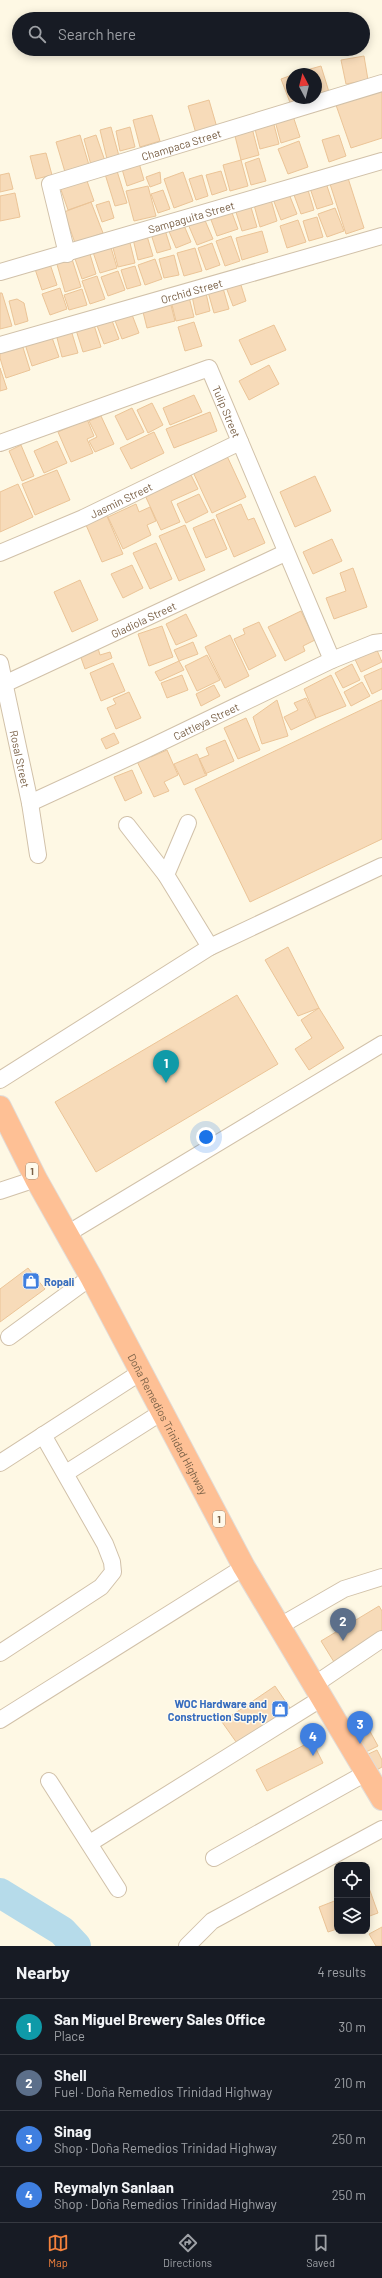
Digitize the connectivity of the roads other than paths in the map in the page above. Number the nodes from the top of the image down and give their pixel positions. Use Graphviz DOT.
graph roads {
  1 [pos="382,83"];
  2 [pos="382,161"];
  3 [pos="382,236"];
  4 [pos="67,254"];
  5 [pos="0,272"];
  6 [pos="0,345"];
  7 [pos="240,442"];
  8 [pos="0,443"];
  9 [pos="0,553"];
  10 [pos="285,553"];
  11 [pos="382,642"];
  12 [pos="332,660"];
  13 [pos="0,663"];
  14 [pos="2,685"];
  15 [pos="30,803"];
  16 [pos="188,823"];
  17 [pos="127,825"];
  18 [pos="38,855"];
  19 [pos="382,866"];
  20 [pos="166,874"];
  21 [pos="210,946"];
  22 [pos="382,1044"];
  23 [pos="0,1080"];
  24 [pos="0,1107"];
  25 [pos="36,1179"];
  26 [pos="0,1192"];
  27 [pos="67,1234"];
  28 [pos="91,1277"];
  29 [pos="9,1337"];
  30 [pos="141,1372"];
  31 [pos="162,1412"];
  32 [pos="43,1435"];
  33 [pos="0,1463"];
  34 [pos="66,1473"];
  35 [pos="244,1567"];
  36 [pos="382,1577"];
  37 [pos="278,1627"];
  38 [pos="382,1639"];
  39 [pos="0,1653"];
  40 [pos="318,1691"];
  41 [pos="0,1720"];
  42 [pos="49,1781"];
  43 [pos="375,1782"];
  44 [pos="382,1829"];
  45 [pos="90,1843"];
  46 [pos="214,1858"];
  47 [pos="118,1889"];
  48 [pos="187,1946"];
  1 -- 4 [label="street, Champaca Street"];
  2 -- 4 [label="street, Sampaguita Street"];
  3 -- 6 [label="street, Orchid Street"];
  4 -- 5 [label="street, Sampaguita Street"];
  7 -- 8 [label="street, Tulip Street"];
  7 -- 9 [label="street, Jasmin Street"];
  7 -- 10 [label="street, Tulip Street"];
  10 -- 12 [label="street, Tulip Street"];
  10 -- 14 [label="street, Gladiola Street"];
  11 -- 12 [label="street, Cattleya Street"];
  12 -- 15 [label="street, Cattleya Street"];
  13 -- 14 [label="street, Rosal Street"];
  14 -- 15 [label="street, Rosal Street"];
  15 -- 18 [label="street, Rosal Street"];
  16 -- 20 [label="street"];
  17 -- 20 [label="street"];
  19 -- 21 [label="street"];
  20 -- 21 [label="street"];
  21 -- 23 [label="street"];
  22 -- 27 [label="street"];
  24 -- 25 [label="highway, Doña Remedios Trinidad Highway / 1"];
  25 -- 26 [label="street"];
  25 -- 27 [label="highway, Doña Remedios Trinidad Highway / 1"];
  27 -- 28 [label="highway, Doña Remedios Trinidad Highway / 1"];
  28 -- 29 [label="street"];
  28 -- 30 [label="highway, Doña Remedios Trinidad Highway / 1"];
  30 -- 31 [label="highway, Doña Remedios Trinidad Highway / 1"];
  30 -- 32 [label="street"];
  31 -- 34 [label="street"];
  31 -- 35 [label="highway, Doña Remedios Trinidad Highway / 1"];
  32 -- 33 [label="street"];
  32 -- 34 [label="street"];
  34 -- 39 [label="street"];
  35 -- 37 [label="highway, Doña Remedios Trinidad Highway / 1"];
  35 -- 41 [label="street"];
  36 -- 37 [label="street"];
  37 -- 40 [label="highway, Doña Remedios Trinidad Highway / 1"];
  38 -- 40 [label="street"];
  40 -- 43 [label="highway, Doña Remedios Trinidad Highway / 1"];
  40 -- 45 [label="street"];
  42 -- 45 [label="street"];
  43 -- 46 [label="street"];
  44 -- 48 [label="street"];
  45 -- 47 [label="street"];
}
